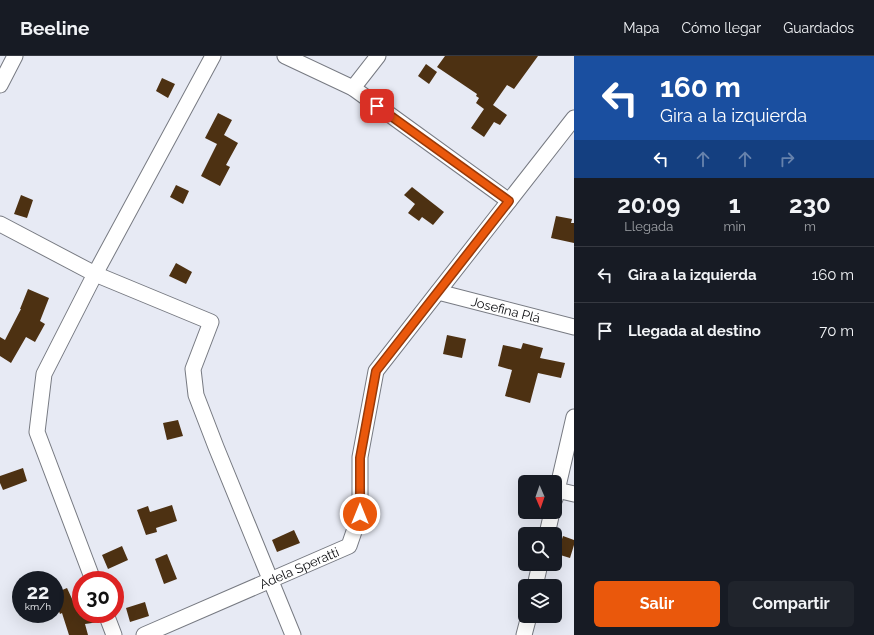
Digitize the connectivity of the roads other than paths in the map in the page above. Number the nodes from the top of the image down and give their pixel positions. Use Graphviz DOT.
graph roads {
  1 [pos="15,56"];
  2 [pos="213,56"];
  3 [pos="285,56"];
  4 [pos="378,56"];
  5 [pos="0,85"];
  6 [pos="353,88"];
  7 [pos="574,118"];
  8 [pos="509,201"];
  9 [pos="0,224"];
  10 [pos="95,274"];
  11 [pos="438,292"];
  12 [pos="574,327"];
  13 [pos="574,417"];
  14 [pos="560,475"];
  15 [pos="562,494"];
  16 [pos="574,494"];
  17 [pos="90,571"];
  18 [pos="271,580"];
  19 [pos="109,623"];
  20 [pos="527,623"];
  21 [pos="114,635"];
  22 [pos="144,635"];
  23 [pos="293,635"];
  24 [pos="524,635"];
  1 -- 5 [label="street"];
  2 -- 10 [label="street"];
  3 -- 6 [label="street"];
  4 -- 6 [label="street"];
  6 -- 8 [label="street"];
  7 -- 8 [label="street, Adela Speratti"];
  8 -- 11 [label="street, Adela Speratti"];
  9 -- 10 [label="street"];
  10 -- 17 [label="street"];
  10 -- 18 [label="street"];
  11 -- 12 [label="street, Josefina Plá"];
  11 -- 18 [label="street, Adela Speratti"];
  13 -- 14 [label="street"];
  15 -- 16 [label="street"];
  18 -- 22 [label="street, Adela Speratti"];
  18 -- 23 [label="street"];
  19 -- 21 [label="street"];
  20 -- 24 [label="street"];
}
